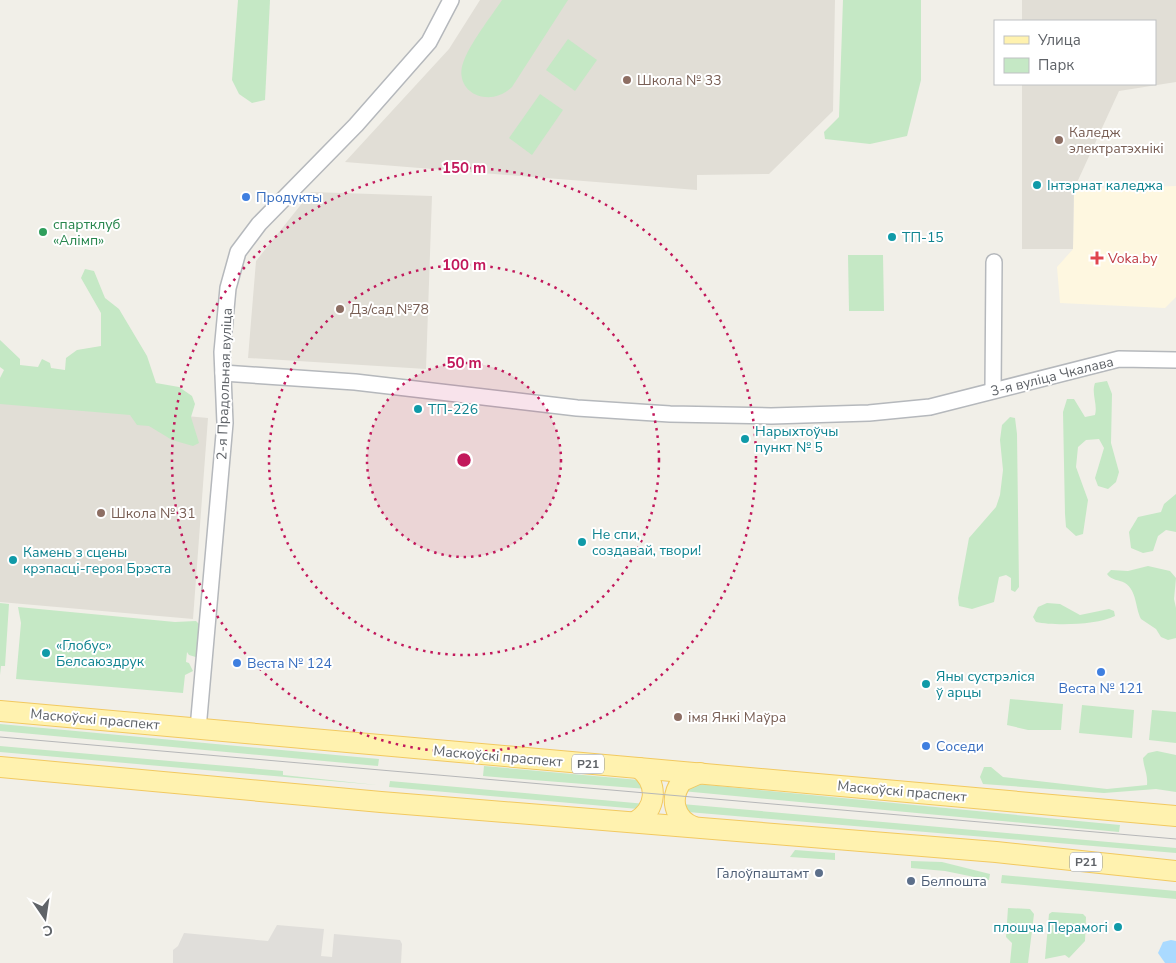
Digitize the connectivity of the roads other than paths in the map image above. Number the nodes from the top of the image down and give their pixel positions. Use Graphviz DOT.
graph roads {
  1 [pos="451,0"];
  2 [pos="994,262"];
  3 [pos="1176,360"];
  4 [pos="224,373"];
  5 [pos="993,390"];
  6 [pos="0,710"];
  7 [pos="198,729"];
  8 [pos="0,767"];
  9 [pos="639,768"];
  10 [pos="700,773"];
  11 [pos="1176,816"];
  12 [pos="635,822"];
  13 [pos="694,827"];
  14 [pos="1176,871"];
  1 -- 4 [label="street, 2-я Прадольная вуліца"];
  2 -- 5 [label="street"];
  3 -- 5 [label="street, 3-я вуліца Чкалава"];
  4 -- 5 [label="street, 3-я вуліца Чкалава"];
  4 -- 7 [label="street, 2-я Прадольная вуліца"];
  6 -- 7 [label="main road, Маскоўскі праспект / Р21"];
  7 -- 9 [label="main road, Маскоўскі праспект / Р21"];
  8 -- 12 [label="main road, Р21"];
  9 -- 10 [label="main road, Маскоўскі праспект / Р21"];
  9 -- 12 [label="main road"];
  10 -- 11 [label="main road, Маскоўскі праспект / Р21"];
  10 -- 13 [label="main road"];
  12 -- 13 [label="main road, Р21"];
  13 -- 14 [label="main road, Р21"];
}
